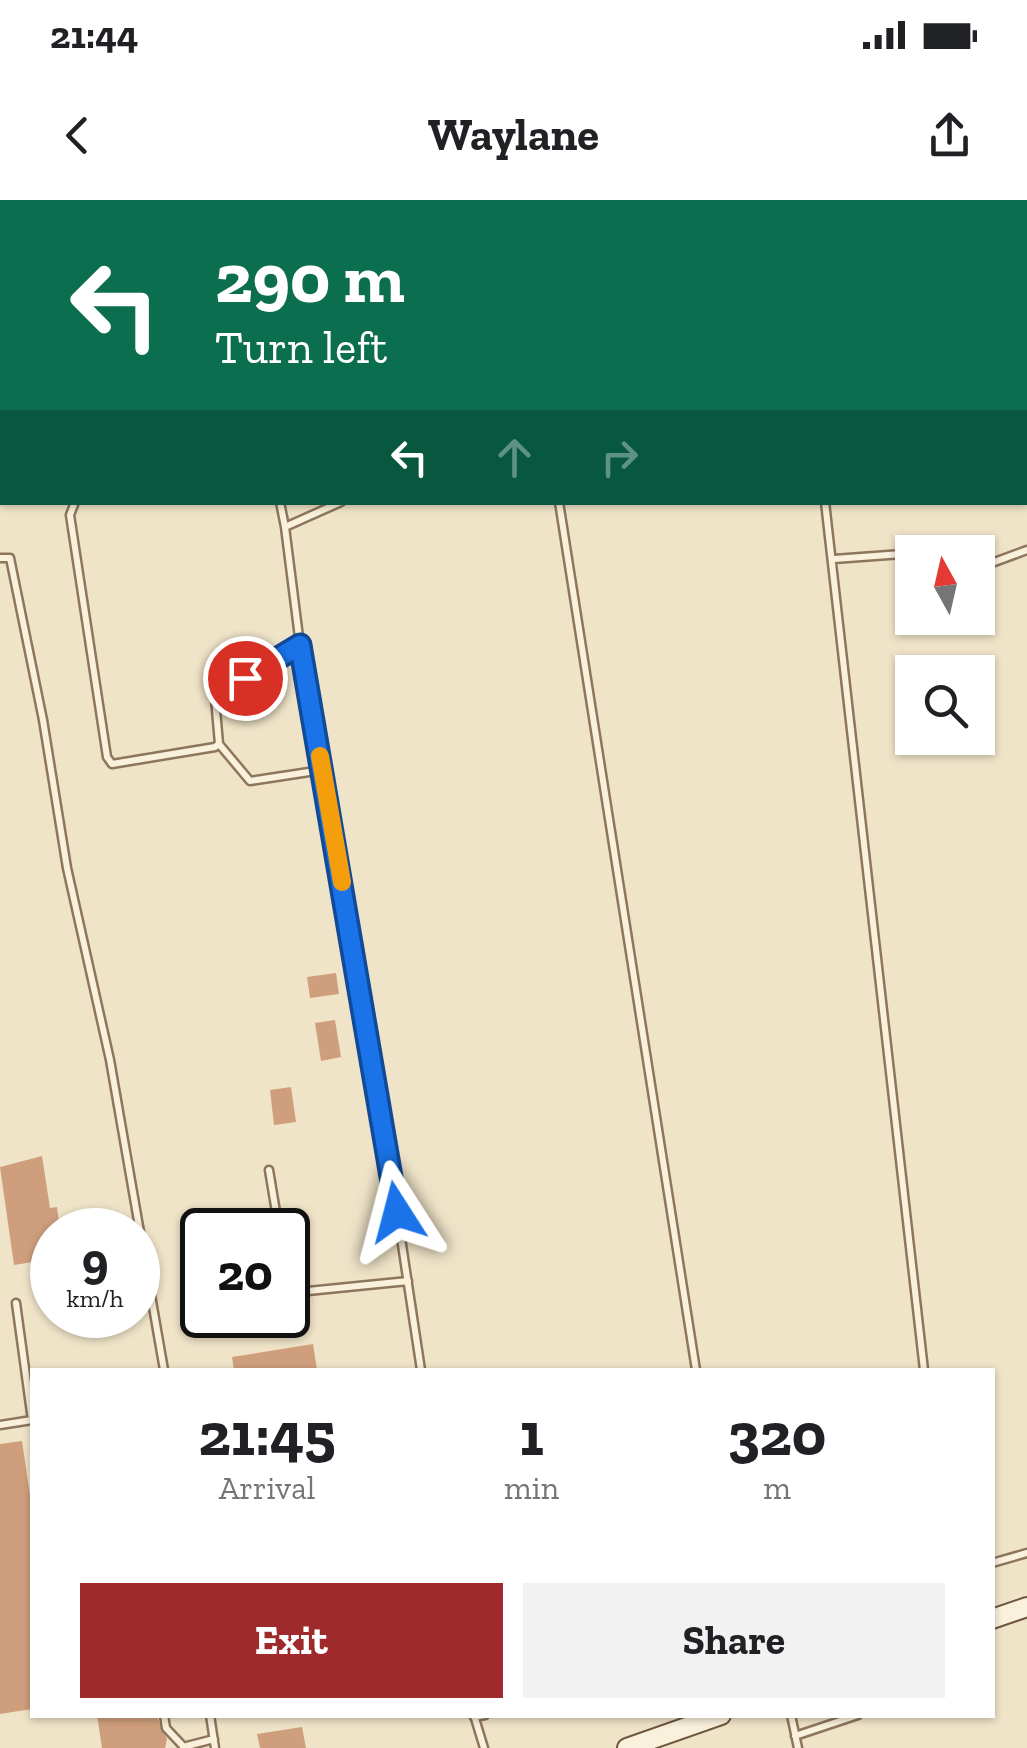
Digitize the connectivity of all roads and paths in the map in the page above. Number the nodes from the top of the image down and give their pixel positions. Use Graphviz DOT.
graph roads {
  1 [pos="75,505"];
  2 [pos="280,505"];
  3 [pos="335,505"];
  4 [pos="558,505"];
  5 [pos="825,505"];
  6 [pos="284,526"];
  7 [pos="1027,550"];
  8 [pos="895,555"];
  9 [pos="0,558"];
  10 [pos="834,559"];
  11 [pos="995,562"];
  12 [pos="300,645"];
  13 [pos="220,744"];
  14 [pos="322,770"];
  15 [pos="269,1170"];
  16 [pos="275,1208"];
  17 [pos="408,1282"];
  18 [pos="310,1291"];
  19 [pos="16,1304"];
  20 [pos="164,1368"];
  21 [pos="422,1368"];
  22 [pos="696,1368"];
  23 [pos="924,1368"];
  24 [pos="30,1392"];
  25 [pos="30,1420"];
  26 [pos="0,1425"];
  27 [pos="1027,1553"];
  28 [pos="995,1563"];
  29 [pos="1027,1606"];
  30 [pos="995,1615"];
  31 [pos="164,1718"];
  32 [pos="210,1718"];
  33 [pos="475,1718"];
  34 [pos="712,1718"];
  35 [pos="792,1718"];
  36 [pos="849,1718"];
  37 [pos="796,1736"];
  38 [pos="214,1744"];
  39 [pos="183,1746"];
  40 [pos="484,1748"];
  41 [pos="627,1748"];
  42 [pos="798,1748"];
  1 -- 13 [label="lane"];
  2 -- 6 [label="lane"];
  3 -- 6 [label="lane"];
  4 -- 22 [label="lane"];
  5 -- 10 [label="lane"];
  6 -- 12 [label="lane"];
  7 -- 11 [label="lane"];
  8 -- 10 [label="lane"];
  9 -- 20 [label="lane"];
  10 -- 23 [label="lane"];
  12 -- 13 [label="lane"];
  12 -- 14 [label="lane"];
  13 -- 14 [label="lane"];
  14 -- 17 [label="lane"];
  15 -- 16 [label="lane"];
  17 -- 18 [label="lane"];
  17 -- 21 [label="lane"];
  19 -- 24 [label="lane"];
  25 -- 26 [label="lane"];
  27 -- 28 [label="lane"];
  29 -- 30 [label="main road"];
  31 -- 39 [label="lane"];
  32 -- 38 [label="lane"];
  33 -- 40 [label="lane"];
  34 -- 41 [label="main road"];
  35 -- 37 [label="lane"];
  36 -- 37 [label="lane"];
  37 -- 42 [label="lane"];
  38 -- 39 [label="lane"];
}
